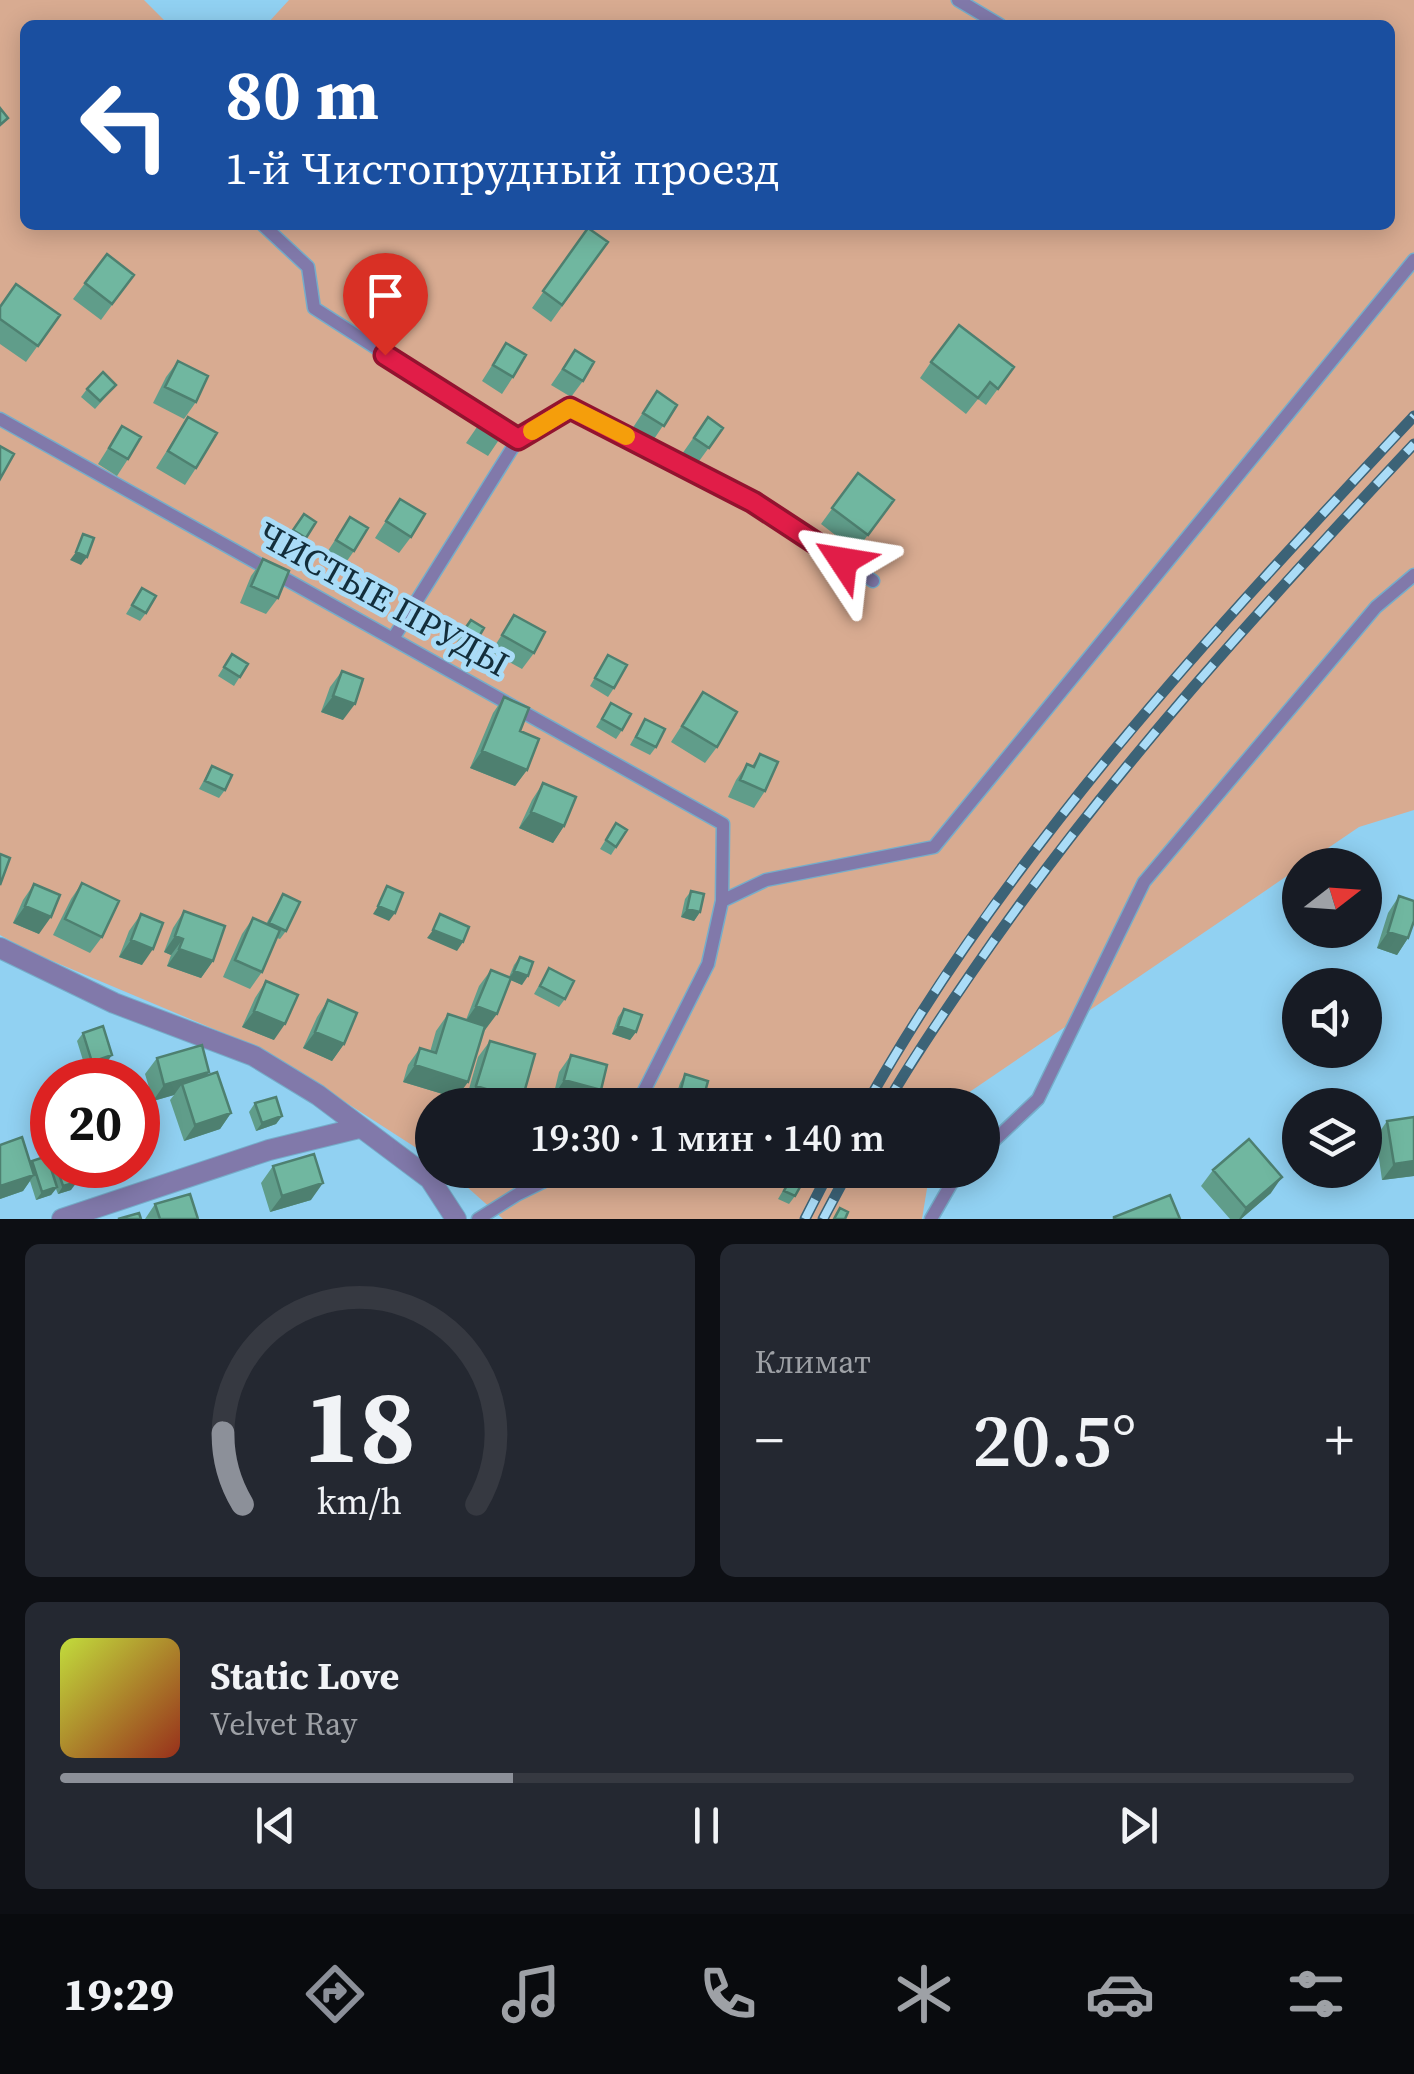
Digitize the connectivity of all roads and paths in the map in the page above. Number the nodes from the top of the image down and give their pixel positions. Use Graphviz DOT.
graph roads {
  1 [pos="958,0"];
  2 [pos="992,20"];
  3 [pos="269,230"];
  4 [pos="1414,260"];
  5 [pos="0,418"];
  6 [pos="518,439"];
  7 [pos="1414,575"];
  8 [pos="873,581"];
  9 [pos="394,637"];
  10 [pos="722,901"];
  11 [pos="0,948"];
  12 [pos="22,961"];
  13 [pos="0,968"];
  14 [pos="646,1088"];
  15 [pos="358,1128"];
  16 [pos="1000,1135"];
  17 [pos="530,1188"];
  18 [pos="949,1188"];
  19 [pos="62,1219"];
  20 [pos="456,1219"];
  21 [pos="478,1219"];
  22 [pos="930,1219"];
  1 -- 2 [label="lane"];
  3 -- 6 [label="lane"];
  4 -- 10 [label="lane"];
  5 -- 9 [label="lane, ЧИСТЫЕ ПРУДЫ"];
  6 -- 8 [label="lane"];
  6 -- 9 [label="lane"];
  7 -- 16 [label="lane"];
  9 -- 10 [label="lane, ЧИСТЫЕ ПРУДЫ"];
  10 -- 14 [label="lane"];
  11 -- 12 [label="street"];
  12 -- 13 [label="street"];
  12 -- 15 [label="street"];
  15 -- 19 [label="street"];
  15 -- 20 [label="street"];
  17 -- 21 [label="lane"];
  18 -- 22 [label="lane"];
}
